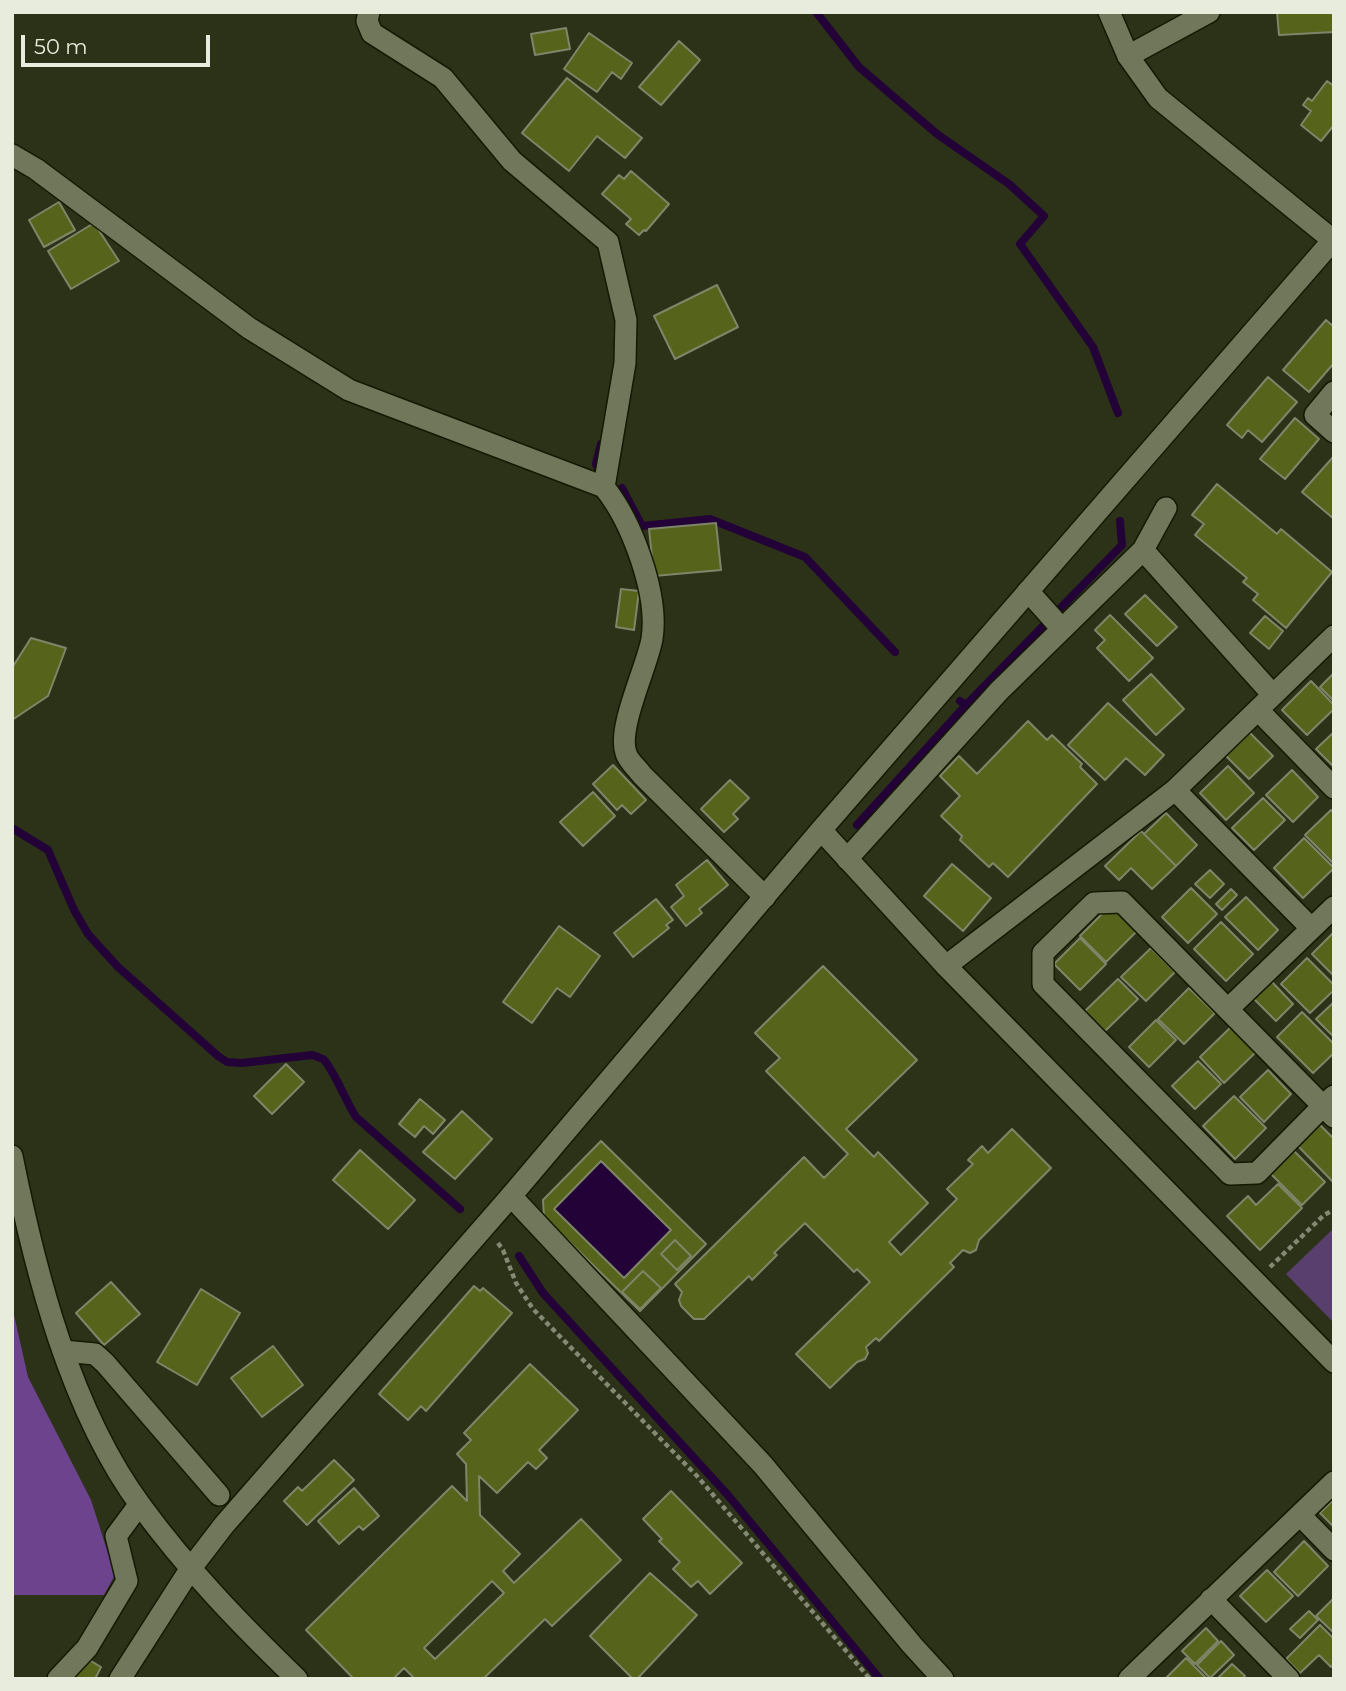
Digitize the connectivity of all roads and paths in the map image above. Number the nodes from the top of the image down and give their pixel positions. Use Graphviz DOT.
graph roads {
  1 [pos="369,12"];
  2 [pos="1109,12"];
  3 [pos="1209,12"];
  4 [pos="1128,56"];
  5 [pos="12,155"];
  6 [pos="1333,240"];
  7 [pos="1334,392"];
  8 [pos="1334,432"];
  9 [pos="604,487"];
  10 [pos="1166,508"];
  11 [pos="1143,550"];
  12 [pos="1028,591"];
  13 [pos="1055,620"];
  14 [pos="1334,636"];
  15 [pos="1273,695"];
  16 [pos="1258,710"];
  17 [pos="1334,788"];
  18 [pos="1175,790"];
  19 [pos="821,830"];
  20 [pos="848,859"];
  21 [pos="765,897"];
  22 [pos="1334,907"];
  23 [pos="1311,928"];
  24 [pos="946,966"];
  25 [pos="1228,1009"];
  26 [pos="1330,1106"];
  27 [pos="12,1156"];
  28 [pos="511,1196"];
  29 [pos="1334,1210"];
  30 [pos="19,1224"];
  31 [pos="481,1230"];
  32 [pos="1267,1270"];
  33 [pos="64,1350"];
  34 [pos="1334,1362"];
  35 [pos="1334,1482"];
  36 [pos="219,1495"];
  37 [pos="139,1505"];
  38 [pos="1300,1516"];
  39 [pos="1334,1550"];
  40 [pos="191,1568"];
  41 [pos="1211,1599"];
  42 [pos="58,1679"];
  43 [pos="120,1679"];
  44 [pos="297,1679"];
  45 [pos="870,1679"];
  46 [pos="943,1679"];
  47 [pos="1129,1679"];
  48 [pos="1289,1679"];
  1 -- 9 [label="street"];
  2 -- 4 [label="street"];
  3 -- 4 [label="street"];
  4 -- 6 [label="street"];
  5 -- 9 [label="street"];
  6 -- 12 [label="street"];
  7 -- 8 [label="street"];
  9 -- 21 [label="street"];
  10 -- 11 [label="street"];
  11 -- 13 [label="street"];
  11 -- 15 [label="street"];
  12 -- 13 [label="street"];
  12 -- 19 [label="street"];
  13 -- 20 [label="street"];
  14 -- 15 [label="street"];
  15 -- 16 [label="street"];
  16 -- 17 [label="street"];
  16 -- 18 [label="street"];
  18 -- 23 [label="street"];
  18 -- 24 [label="street"];
  19 -- 20 [label="street"];
  19 -- 21 [label="street"];
  20 -- 24 [label="street"];
  21 -- 28 [label="street"];
  22 -- 23 [label="street"];
  23 -- 25 [label="street"];
  24 -- 34 [label="street"];
  25 -- 26 [label="street"];
  25 -- 26 [label="street"];
  27 -- 30 [label="street"];
  28 -- 31 [label="street"];
  28 -- 46 [label="street"];
  29 -- 32 [label="path"];
  30 -- 33 [label="street"];
  31 -- 40 [label="street"];
  31 -- 45 [label="path"];
  33 -- 36 [label="street"];
  33 -- 37 [label="street"];
  35 -- 38 [label="street"];
  37 -- 40 [label="street"];
  37 -- 42 [label="street"];
  38 -- 39 [label="street"];
  38 -- 41 [label="street"];
  40 -- 43 [label="street"];
  40 -- 44 [label="street"];
  41 -- 47 [label="street"];
  41 -- 48 [label="street"];
}
